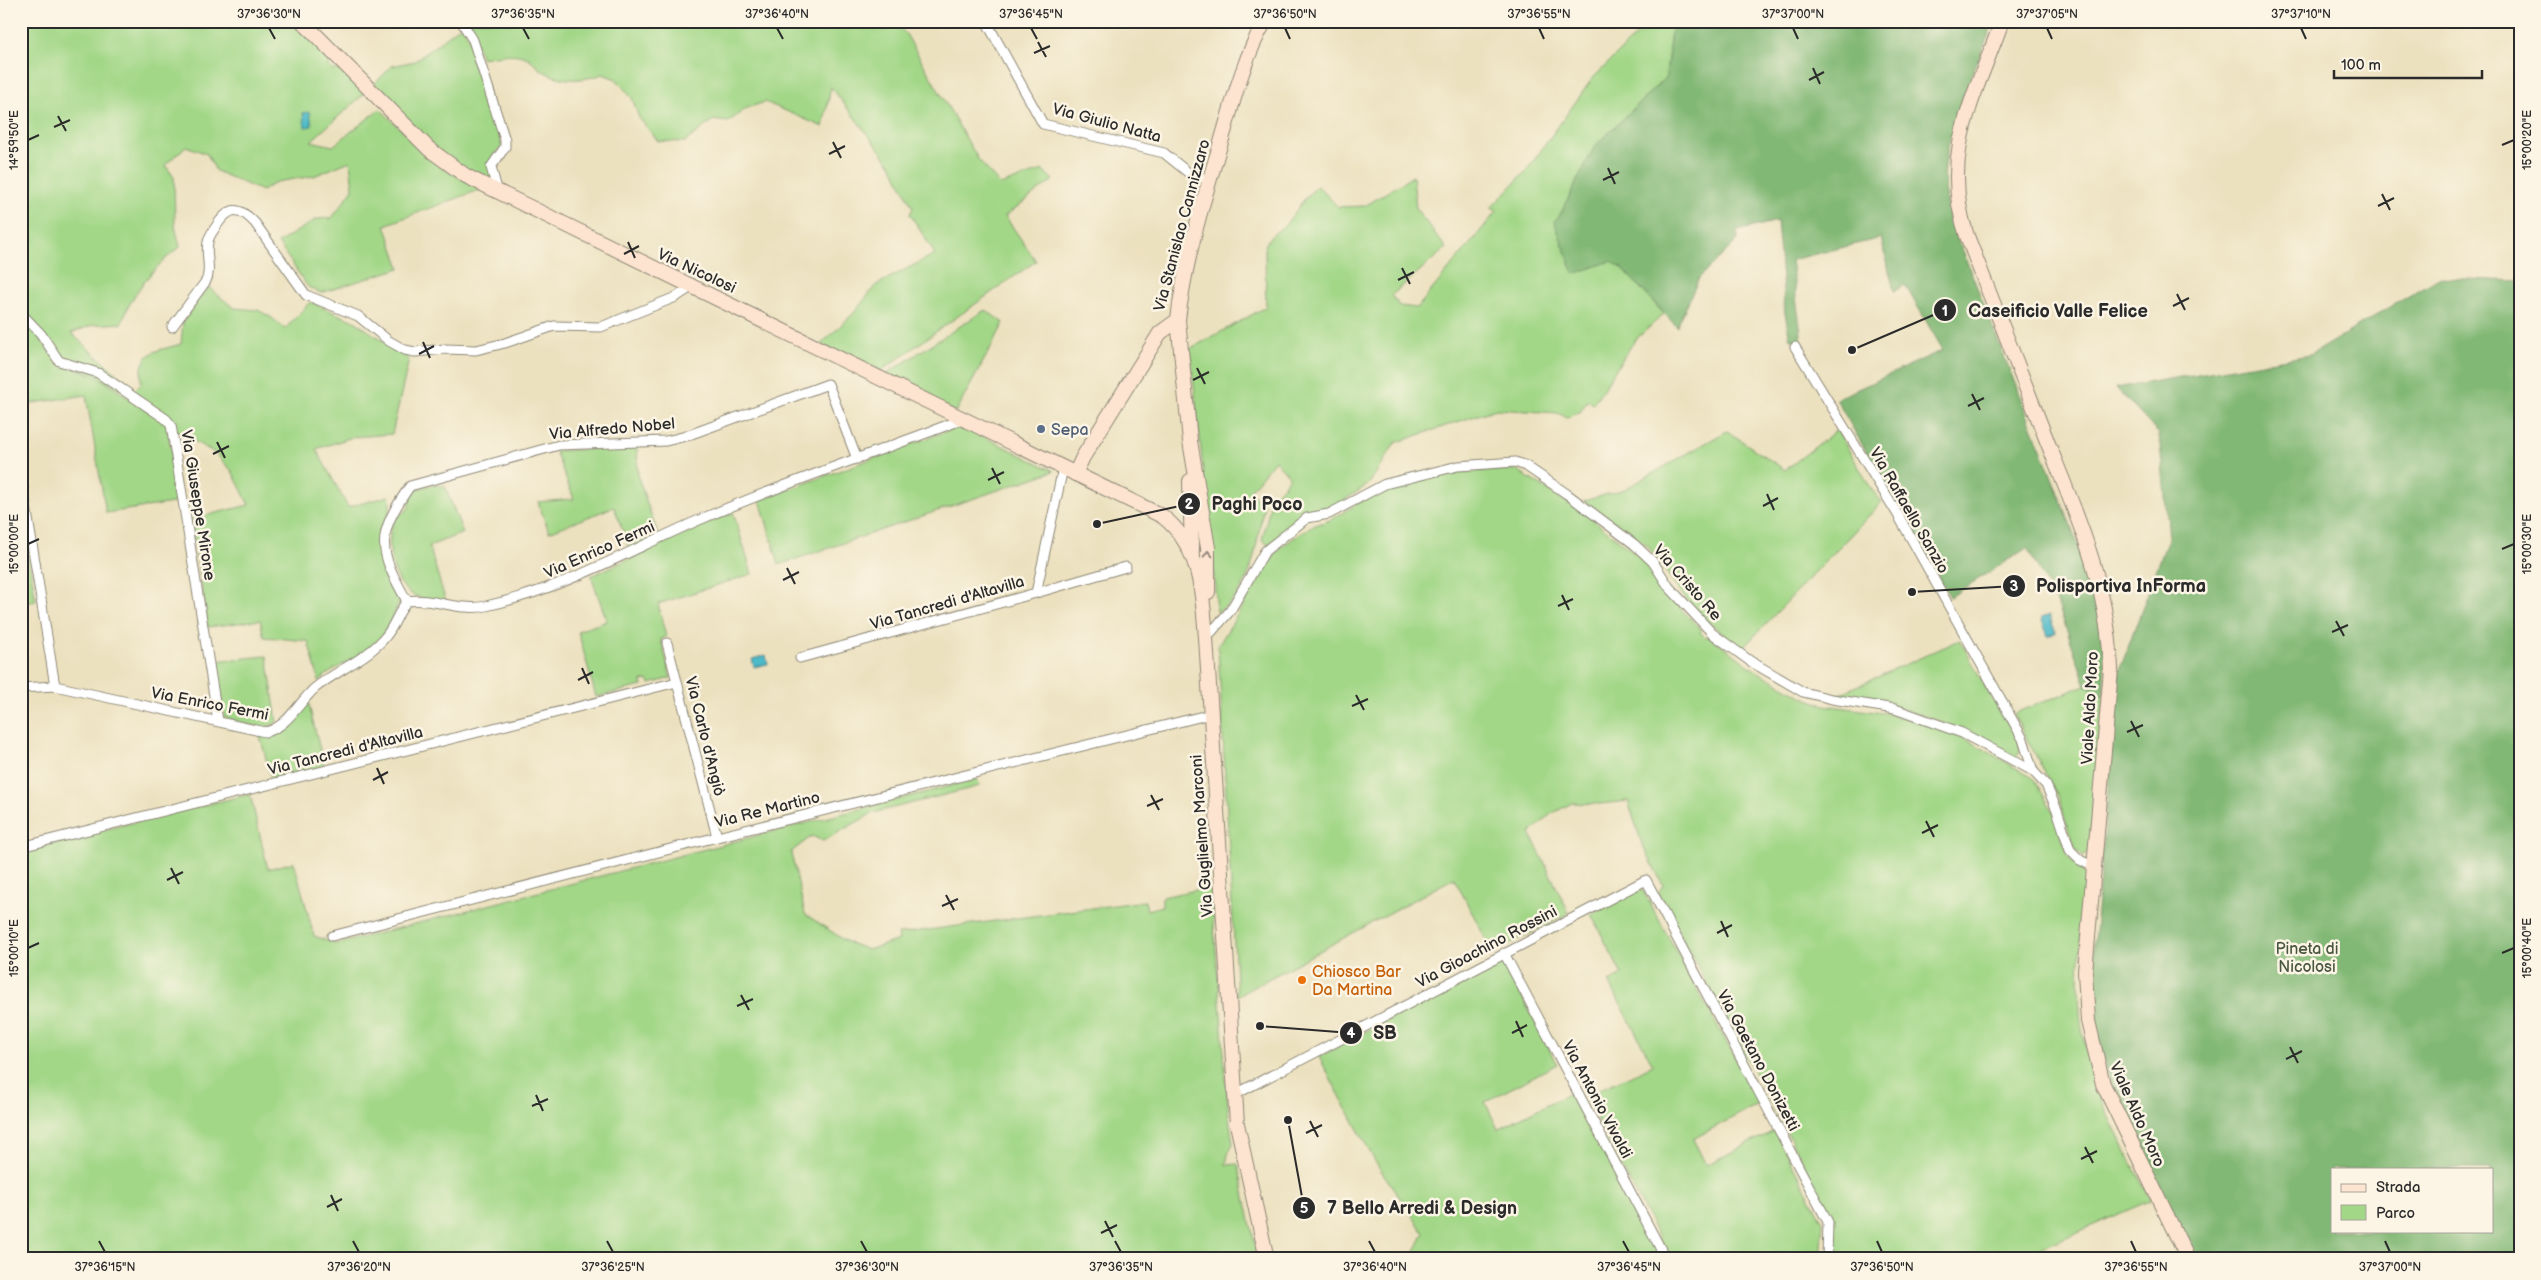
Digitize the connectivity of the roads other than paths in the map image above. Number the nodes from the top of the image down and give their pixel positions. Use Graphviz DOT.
graph roads {
  1 [pos="302,21"];
  2 [pos="461,21"];
  3 [pos="986,21"];
  4 [pos="1265,21"];
  5 [pos="2002,21"];
  6 [pos="1209,180"];
  7 [pos="498,193"];
  8 [pos="693,286"];
  9 [pos="21,313"];
  10 [pos="1178,320"];
  11 [pos="172,328"];
  12 [pos="1795,347"];
  13 [pos="962,420"];
  14 [pos="1190,441"];
  15 [pos="857,459"];
  16 [pos="1069,471"];
  17 [pos="21,475"];
  18 [pos="1192,554"];
  19 [pos="1126,567"];
  20 [pos="1036,593"];
  21 [pos="407,601"];
  22 [pos="1206,638"];
  23 [pos="667,643"];
  24 [pos="800,658"];
  25 [pos="677,682"];
  26 [pos="55,686"];
  27 [pos="21,688"];
  28 [pos="1210,714"];
  29 [pos="218,721"];
  30 [pos="2032,771"];
  31 [pos="717,837"];
  32 [pos="21,847"];
  33 [pos="2094,867"];
  34 [pos="1646,880"];
  35 [pos="332,936"];
  36 [pos="1504,953"];
  37 [pos="1234,1095"];
  38 [pos="1267,1259"];
  39 [pos="1666,1259"];
  40 [pos="1827,1259"];
  41 [pos="2188,1259"];
  1 -- 7 [label="street, Via Nicolosi"];
  2 -- 7 [label="street"];
  3 -- 6 [label="street, Via Giulio Natta"];
  4 -- 6 [label="street, Via Stanislao Cannizzaro"];
  5 -- 33 [label="street, Viale Aldo Moro"];
  6 -- 10 [label="street, Via Stanislao Cannizzaro"];
  7 -- 8 [label="street, Via Nicolosi"];
  8 -- 11 [label="street"];
  8 -- 13 [label="street, Via Nicolosi"];
  9 -- 29 [label="street, Via Giuseppe Mirone"];
  10 -- 14 [label="street"];
  10 -- 16 [label="street, Via Stanislao Cannizzaro"];
  12 -- 30 [label="street, Via Raffaello Sanzio"];
  13 -- 15 [label="street, Via Enrico Fermi"];
  13 -- 16 [label="street, Via Nicolosi"];
  14 -- 18 [label="street"];
  22 -- 14 [label="street, one-way"];
  15 -- 21 [label="street, Via Enrico Fermi"];
  15 -- 21 [label="street, Via Alfredo Nobel"];
  16 -- 18 [label="street, Via Guglielmo Marconi"];
  16 -- 20 [label="street, Via Tancredi d'Altavilla"];
  17 -- 26 [label="street"];
  18 -- 22 [label="street, Via Guglielmo Marconi"];
  19 -- 20 [label="street"];
  20 -- 24 [label="street, Via Tancredi d'Altavilla"];
  21 -- 29 [label="street, Via Enrico Fermi"];
  22 -- 28 [label="street, Via Guglielmo Marconi"];
  22 -- 30 [label="street, Via Cristo Re"];
  23 -- 25 [label="street, Via Carlo d'Angiò"];
  25 -- 31 [label="street, Via Carlo d'Angiò"];
  25 -- 32 [label="street, Via Tancredi d'Altavilla"];
  26 -- 27 [label="street, Via Enrico Fermi"];
  26 -- 29 [label="street, Via Enrico Fermi"];
  28 -- 31 [label="street, Via Re Martino"];
  28 -- 37 [label="street, Via Guglielmo Marconi"];
  30 -- 33 [label="street, Via Cristo Re"];
  31 -- 35 [label="street, Via Re Martino"];
  33 -- 41 [label="street, Viale Aldo Moro"];
  34 -- 36 [label="street, Via Gioachino Rossini"];
  34 -- 40 [label="street, Via Gaetano Donizetti"];
  36 -- 37 [label="street, Via Gioachino Rossini"];
  36 -- 39 [label="street, Via Antonio Vivaldi"];
  37 -- 38 [label="street, Via Guglielmo Marconi"];
}
